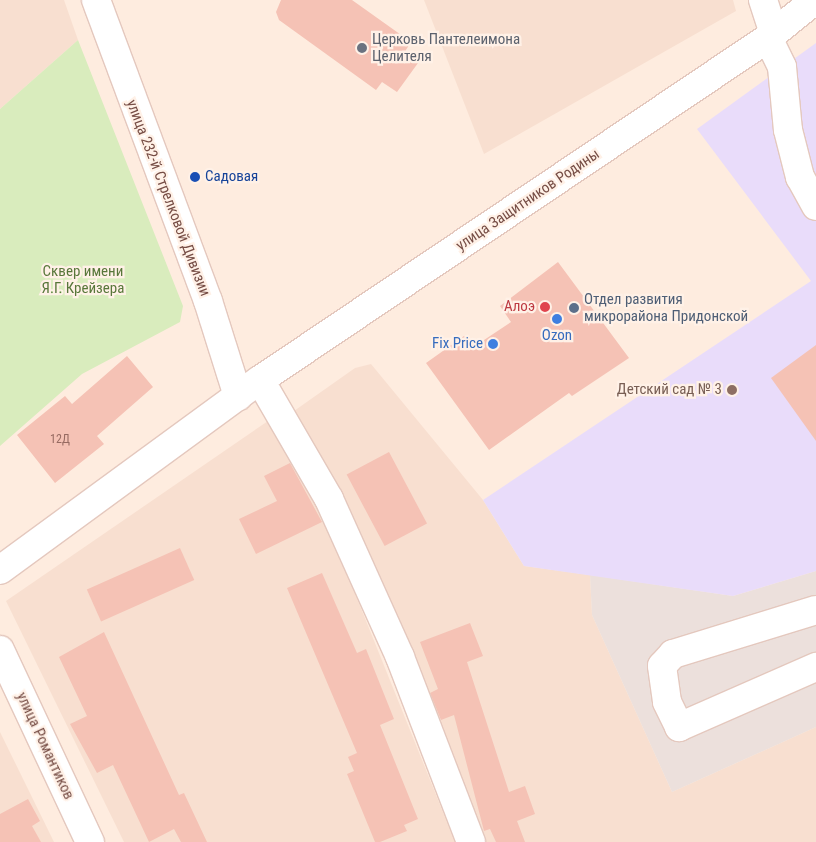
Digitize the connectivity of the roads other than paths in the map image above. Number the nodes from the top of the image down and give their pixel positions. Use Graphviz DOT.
graph roads {
  1 [pos="96,0"];
  2 [pos="763,0"];
  3 [pos="815,0"];
  4 [pos="771,35"];
  5 [pos="816,204"];
  6 [pos="260,380"];
  7 [pos="238,396"];
  8 [pos="0,570"];
  9 [pos="816,610"];
  10 [pos="0,650"];
  11 [pos="816,667"];
  12 [pos="90,842"];
  13 [pos="471,842"];
  1 -- 7 [label="street, улица 232-й Стрелковой Дивизии"];
  2 -- 4 [label="street"];
  3 -- 4 [label="street, улица Защитников Родины"];
  4 -- 5 [label="street"];
  4 -- 6 [label="street, улица Защитников Родины"];
  6 -- 7 [label="street, улица Защитников Родины"];
  6 -- 13 [label="street"];
  7 -- 8 [label="street, улица Защитников Родины"];
  9 -- 11 [label="street"];
  10 -- 12 [label="street, улица Романтиков"];
}
